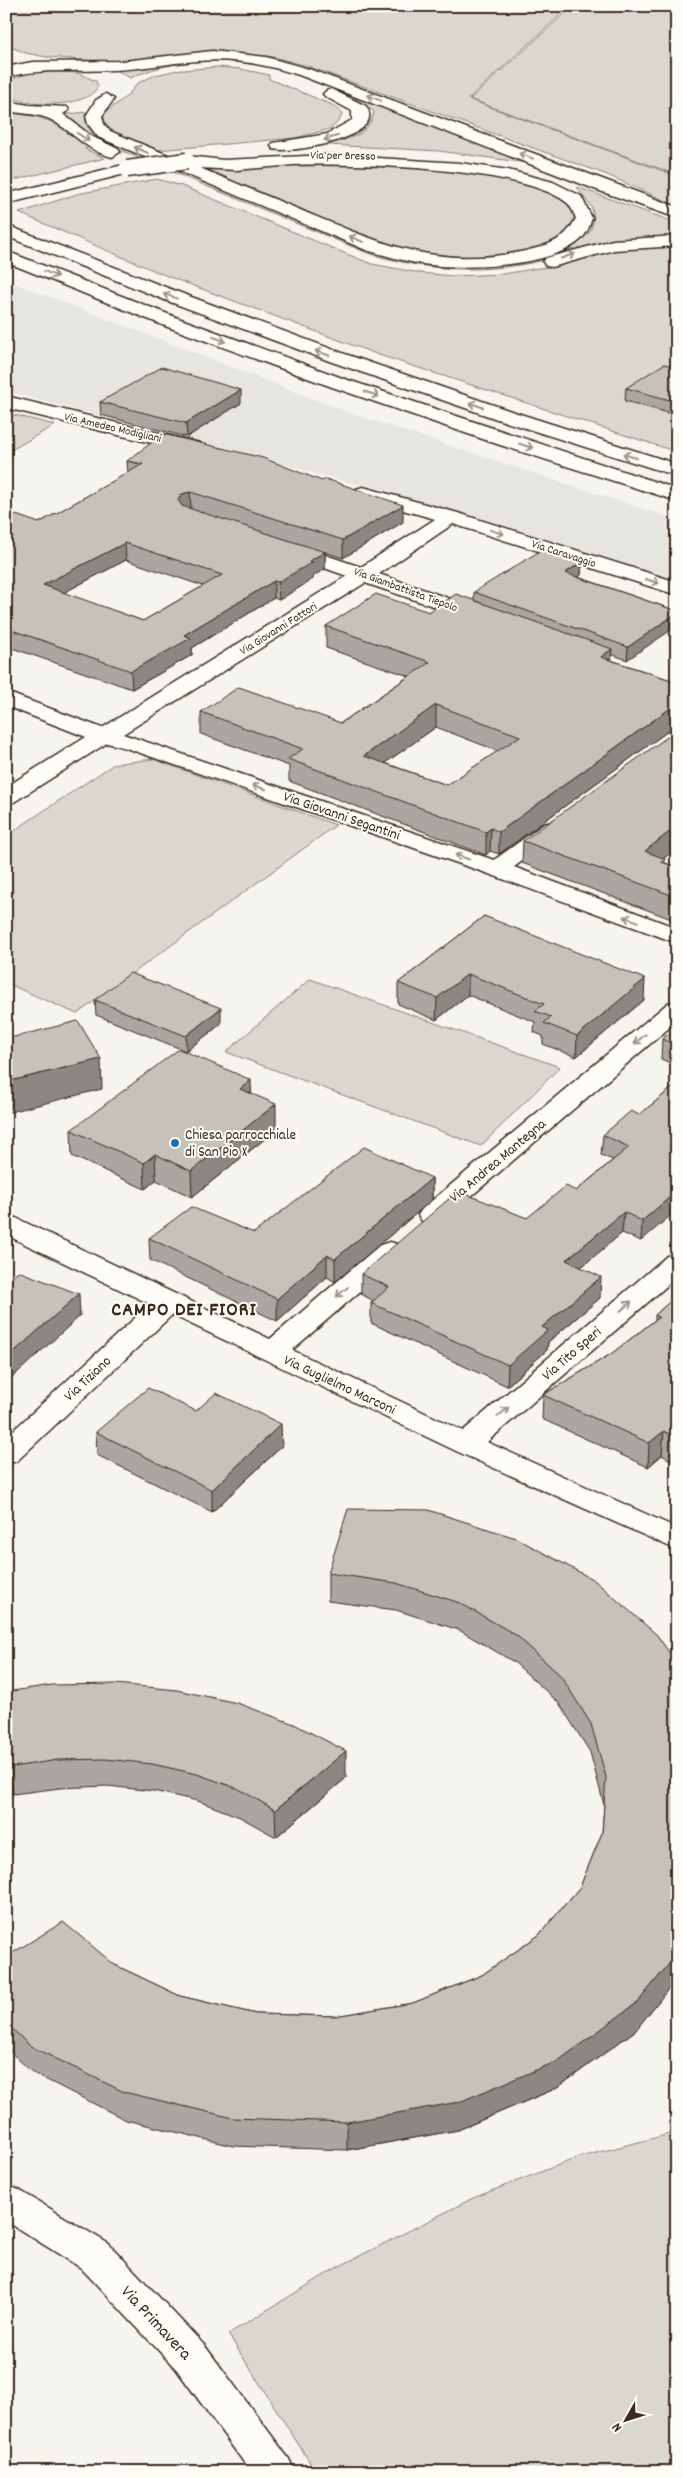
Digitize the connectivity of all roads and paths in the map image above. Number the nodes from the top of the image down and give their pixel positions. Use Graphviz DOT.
graph roads {
  1 [pos="6,55"];
  2 [pos="53,65"];
  3 [pos="80,67"];
  4 [pos="6,72"];
  5 [pos="134,78"];
  6 [pos="113,91"];
  7 [pos="6,106"];
  8 [pos="43,111"];
  9 [pos="187,161"];
  10 [pos="621,192"];
  11 [pos="6,199"];
  12 [pos="677,213"];
  13 [pos="6,230"];
  14 [pos="677,241"];
  15 [pos="6,256"];
  16 [pos="6,402"];
  17 [pos="212,452"];
  18 [pos="677,470"];
  19 [pos="346,489"];
  20 [pos="677,494"];
  21 [pos="451,517"];
  22 [pos="274,544"];
  23 [pos="365,574"];
  24 [pos="677,589"];
  25 [pos="498,622"];
  26 [pos="6,698"];
  27 [pos="104,736"];
  28 [pos="6,797"];
  29 [pos="568,818"];
  30 [pos="497,869"];
  31 [pos="677,936"];
  32 [pos="677,1008"];
  33 [pos="6,1224"];
  34 [pos="677,1262"];
  35 [pos="168,1302"];
  36 [pos="272,1352"];
  37 [pos="466,1444"];
  38 [pos="6,1454"];
  39 [pos="677,1540"];
  40 [pos="8,2202"];
  41 [pos="275,2472"];
  1 -- 2 [label="main road"];
  2 -- 3 [label="main road"];
  2 -- 4 [label="main road"];
  3 -- 6 [label="main road"];
  10 -- 3 [label="main road, one-way"];
  5 -- 9 [label="main road, one-way"];
  6 -- 8 [label="main road"];
  9 -- 6 [label="main road, one-way"];
  7 -- 8 [label="main road"];
  8 -- 14 [label="main road, one-way"];
  9 -- 10 [label="main road, Via per Bresso"];
  9 -- 11 [label="main road, Via per Bresso, bridge"];
  10 -- 12 [label="main road, Via per Bresso"];
  18 -- 13 [label="main road, one-way"];
  15 -- 20 [label="main road, one-way"];
  16 -- 17 [label="main road, Via Amedeo Modigliani"];
  19 -- 21 [label="main road"];
  21 -- 23 [label="main road, Via Giovanni Fattori"];
  21 -- 24 [label="main road, Via Caravaggio, one-way"];
  22 -- 23 [label="main road, Via Giambattista Tiepolo"];
  23 -- 25 [label="main road, Via Giambattista Tiepolo"];
  23 -- 27 [label="main road, Via Giovanni Fattori"];
  26 -- 27 [label="main road, Via Giovanni Segantini"];
  27 -- 28 [label="main road, Via Giovanni Fattori"];
  30 -- 27 [label="main road, Via Giovanni Segantini, one-way"];
  29 -- 30 [label="main road"];
  31 -- 30 [label="main road, Via Giovanni Segantini, one-way"];
  32 -- 36 [label="main road, Via Andrea Mantegna, one-way"];
  33 -- 35 [label="main road, Via Guglielmo Marconi"];
  37 -- 34 [label="main road, Via Tito Speri, one-way"];
  35 -- 36 [label="main road, Via Guglielmo Marconi"];
  35 -- 38 [label="main road, Via Tiziano"];
  36 -- 37 [label="main road, Via Guglielmo Marconi"];
  37 -- 39 [label="main road, Via Guglielmo Marconi"];
  40 -- 41 [label="main road, Via Primavera"];
}
